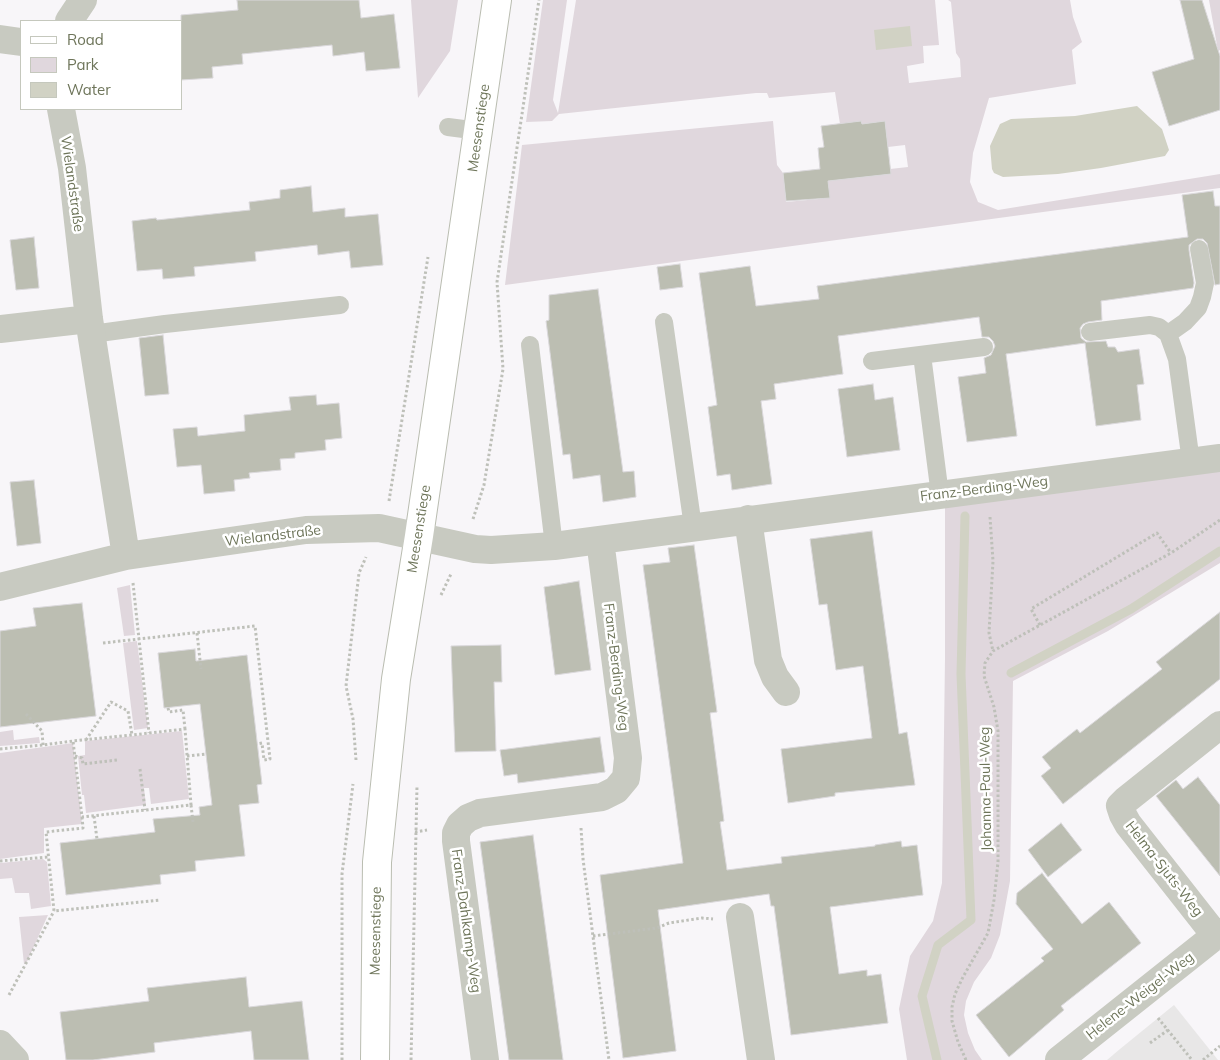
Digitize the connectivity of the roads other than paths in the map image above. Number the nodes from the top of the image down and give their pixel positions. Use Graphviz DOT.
graph roads {
  1 [pos="83,0"];
  2 [pos="497,0"];
  3 [pos="71,20"];
  4 [pos="0,40"];
  5 [pos="20,42"];
  6 [pos="61,110"];
  7 [pos="448,127"];
  8 [pos="479,132"];
  9 [pos="1199,249"];
  10 [pos="340,306"];
  11 [pos="664,322"];
  12 [pos="90,326"];
  13 [pos="0,329"];
  14 [pos="1090,332"];
  15 [pos="1168,334"];
  16 [pos="530,345"];
  17 [pos="984,348"];
  18 [pos="922,355"];
  19 [pos="872,361"];
  20 [pos="1220,458"];
  21 [pos="1191,462"];
  22 [pos="940,495"];
  23 [pos="748,519"];
  24 [pos="693,527"];
  25 [pos="419,536"];
  26 [pos="600,540"];
  27 [pos="554,546"];
  28 [pos="126,556"];
  29 [pos="0,586"];
  30 [pos="786,692"];
  31 [pos="1220,725"];
  32 [pos="616,790"];
  33 [pos="740,920"];
  34 [pos="1218,934"];
  35 [pos="0,1044"];
  36 [pos="15,1060"];
  37 [pos="375,1060"];
  38 [pos="485,1060"];
  39 [pos="761,1060"];
  40 [pos="1059,1060"];
  1 -- 3 [label="street"];
  2 -- 8 [label="street, Meesenstiege"];
  4 -- 5 [label="street"];
  6 -- 12 [label="street, Wielandstraße"];
  7 -- 8 [label="lane"];
  8 -- 25 [label="street, Meesenstiege"];
  9 -- 15 [label="lane"];
  10 -- 12 [label="lane"];
  11 -- 24 [label="lane"];
  12 -- 13 [label="street"];
  12 -- 28 [label="street, Wielandstraße"];
  14 -- 15 [label="lane"];
  15 -- 21 [label="lane"];
  16 -- 27 [label="lane"];
  17 -- 18 [label="lane"];
  18 -- 19 [label="lane"];
  18 -- 22 [label="lane"];
  20 -- 21 [label="street, Franz-Berding-Weg"];
  21 -- 22 [label="street, Franz-Berding-Weg"];
  22 -- 23 [label="street, Franz-Berding-Weg"];
  23 -- 24 [label="street, Franz-Berding-Weg"];
  23 -- 30 [label="street"];
  24 -- 26 [label="street, Franz-Berding-Weg"];
  25 -- 27 [label="street, Franz-Berding-Weg"];
  25 -- 28 [label="street, Wielandstraße"];
  25 -- 37 [label="street, Meesenstiege"];
  26 -- 27 [label="street, Franz-Berding-Weg"];
  26 -- 32 [label="street, Franz-Berding-Weg"];
  28 -- 29 [label="street, Wielandstraße"];
  31 -- 34 [label="street, Helma-Sjuts-Weg"];
  32 -- 38 [label="street, Franz-Dahlkamp-Weg"];
  33 -- 39 [label="street"];
  34 -- 40 [label="street, Helene-Weigel-Weg"];
  35 -- 36 [label="street"];
}
